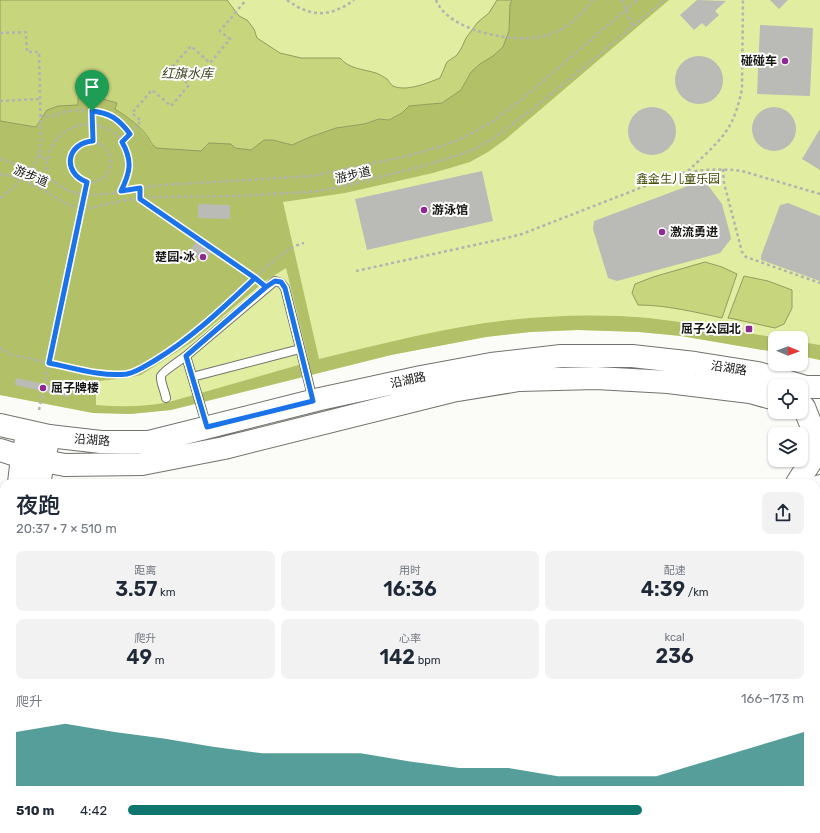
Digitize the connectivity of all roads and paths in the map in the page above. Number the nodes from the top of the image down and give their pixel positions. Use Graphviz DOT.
graph roads {
  1 [pos="246,0"];
  2 [pos="287,0"];
  3 [pos="354,0"];
  4 [pos="436,0"];
  5 [pos="593,0"];
  6 [pos="622,0"];
  7 [pos="637,0"];
  8 [pos="664,0"];
  9 [pos="743,0"];
  10 [pos="626,9"];
  11 [pos="633,26"];
  12 [pos="0,33"];
  13 [pos="39,99"];
  14 [pos="0,101"];
  15 [pos="92,111"];
  16 [pos="40,116"];
  17 [pos="92,124"];
  18 [pos="131,132"];
  19 [pos="93,141"];
  20 [pos="122,142"];
  21 [pos="40,155"];
  22 [pos="0,159"];
  23 [pos="48,161"];
  24 [pos="33,169"];
  25 [pos="722,169"];
  26 [pos="688,172"];
  27 [pos="0,174"];
  28 [pos="44,176"];
  29 [pos="20,178"];
  30 [pos="87,182"];
  31 [pos="140,188"];
  32 [pos="121,191"];
  33 [pos="820,194"];
  34 [pos="83,195"];
  35 [pos="0,198"];
  36 [pos="140,199"];
  37 [pos="81,208"];
  38 [pos="304,243"];
  39 [pos="356,271"];
  40 [pos="255,278"];
  41 [pos="820,283"];
  42 [pos="232,300"];
  43 [pos="0,348"];
  44 [pos="172,349"];
  45 [pos="300,349"];
  46 [pos="186,356"];
  47 [pos="49,363"];
  48 [pos="192,377"];
  49 [pos="820,387"];
  50 [pos="768,397"];
  51 [pos="166,398"];
  52 [pos="313,401"];
  53 [pos="808,407"];
  54 [pos="39,410"];
  55 [pos="0,425"];
  56 [pos="207,427"];
  57 [pos="28,432"];
  58 [pos="49,436"];
  59 [pos="149,442"];
  60 [pos="0,450"];
  61 [pos="815,454"];
  62 [pos="22,457"];
  63 [pos="43,461"];
  64 [pos="142,464"];
  65 [pos="19,479"];
  66 [pos="40,479"];
  67 [pos="799,479"];
  1 -- 18 [label="path"];
  2 -- 3 [label="path"];
  4 -- 5 [label="path"];
  6 -- 10 [label="path"];
  7 -- 10 [label="path"];
  8 -- 11 [label="path, 游步道"];
  9 -- 26 [label="path"];
  10 -- 11 [label="path"];
  10 -- 31 [label="path"];
  11 -- 36 [label="path, 游步道"];
  12 -- 13 [label="path"];
  13 -- 14 [label="path"];
  13 -- 16 [label="path"];
  15 -- 16 [label="path"];
  15 -- 17 [label="path"];
  15 -- 18 [label="path"];
  16 -- 21 [label="path"];
  17 -- 19 [label="path"];
  17 -- 20 [label="path"];
  17 -- 23 [label="path"];
  18 -- 20 [label="path"];
  19 -- 30 [label="path"];
  19 -- 30 [label="path"];
  20 -- 32 [label="path"];
  21 -- 23 [label="path"];
  21 -- 24 [label="path"];
  22 -- 24 [label="path"];
  23 -- 28 [label="path"];
  24 -- 28 [label="path"];
  25 -- 26 [label="path"];
  25 -- 33 [label="path"];
  25 -- 41 [label="path"];
  26 -- 39 [label="path"];
  27 -- 29 [label="path, 游步道"];
  28 -- 34 [label="path"];
  29 -- 35 [label="path"];
  29 -- 37 [label="path, 游步道"];
  30 -- 34 [label="path"];
  31 -- 32 [label="path"];
  31 -- 36 [label="path"];
  32 -- 34 [label="path"];
  34 -- 37 [label="path"];
  36 -- 37 [label="path, 游步道"];
  36 -- 40 [label="path"];
  37 -- 47 [label="path"];
  38 -- 40 [label="path"];
  40 -- 42 [label="path"];
  43 -- 47 [label="path"];
  44 -- 47 [label="path"];
  45 -- 46 [label="lane"];
  45 -- 48 [label="lane"];
  45 -- 52 [label="lane"];
  46 -- 48 [label="lane"];
  46 -- 51 [label="lane"];
  47 -- 54 [label="path"];
  48 -- 56 [label="lane"];
  49 -- 52 [label="main road, 沿湖路"];
  50 -- 64 [label="main road, 沿湖路"];
  52 -- 56 [label="main road, 沿湖路"];
  53 -- 61 [label="main road"];
  55 -- 57 [label="main road, 沿湖路"];
  56 -- 59 [label="main road, 沿湖路"];
  57 -- 58 [label="main road, 沿湖路"];
  57 -- 62 [label="main road"];
  58 -- 59 [label="main road, 沿湖路"];
  58 -- 63 [label="main road"];
  59 -- 64 [label="street"];
  60 -- 62 [label="main road, 沿湖路"];
  61 -- 67 [label="main road"];
  62 -- 63 [label="main road, 沿湖路"];
  62 -- 65 [label="main road"];
  63 -- 64 [label="main road, 沿湖路"];
  63 -- 66 [label="main road"];
}
